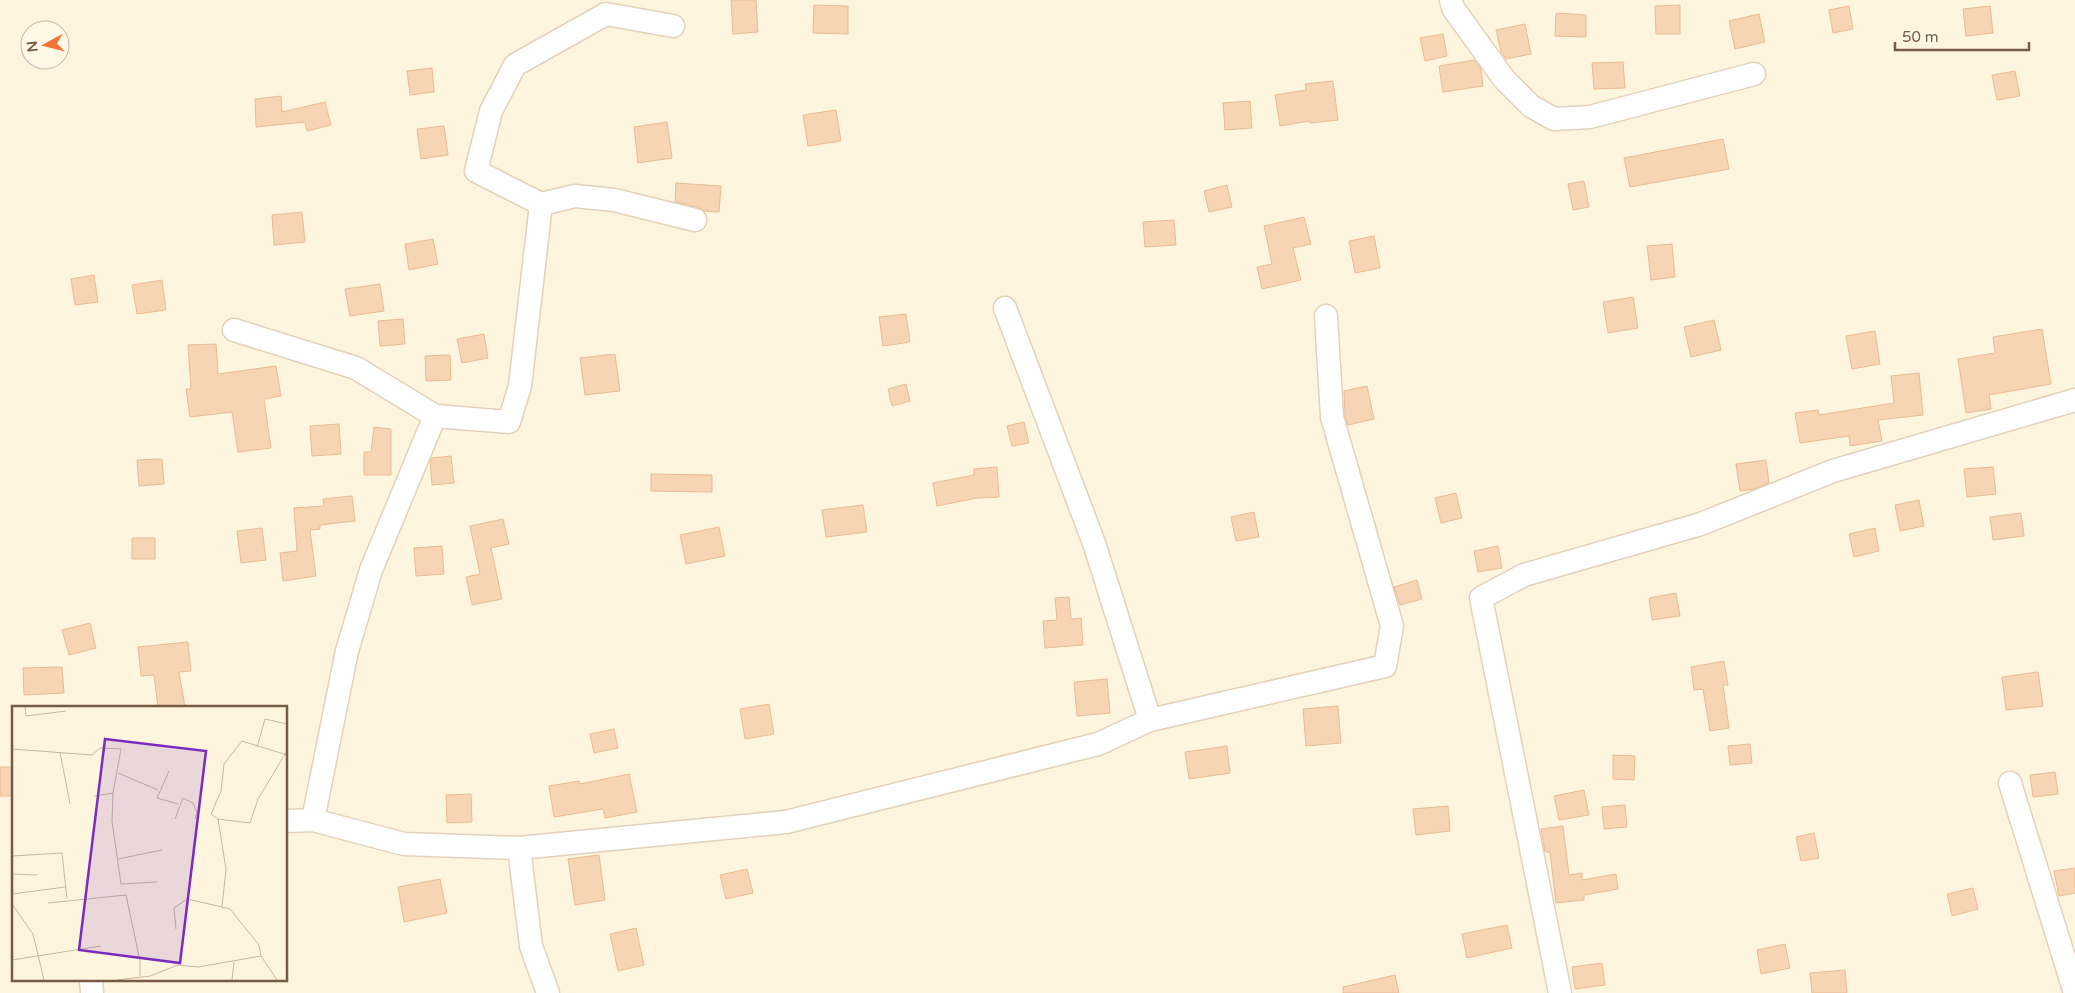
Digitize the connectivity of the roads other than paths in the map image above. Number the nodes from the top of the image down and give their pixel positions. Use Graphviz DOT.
graph roads {
  1 [pos="1451,0"];
  2 [pos="606,7"];
  3 [pos="673,26"];
  4 [pos="1754,74"];
  5 [pos="541,204"];
  6 [pos="695,220"];
  7 [pos="1005,308"];
  8 [pos="1326,316"];
  9 [pos="234,330"];
  10 [pos="2075,400"];
  11 [pos="434,416"];
  12 [pos="1150,720"];
  13 [pos="2010,783"];
  14 [pos="313,820"];
  15 [pos="288,821"];
  16 [pos="519,848"];
  17 [pos="91,980"];
  18 [pos="92,993"];
  19 [pos="548,993"];
  20 [pos="1560,993"];
  21 [pos="2075,993"];
  1 -- 4 [label="street"];
  2 -- 3 [label="street"];
  2 -- 5 [label="street"];
  5 -- 6 [label="street"];
  5 -- 11 [label="street"];
  7 -- 12 [label="street"];
  8 -- 12 [label="street"];
  9 -- 11 [label="street"];
  10 -- 20 [label="street"];
  11 -- 14 [label="street"];
  12 -- 16 [label="street"];
  13 -- 21 [label="street"];
  14 -- 15 [label="street"];
  14 -- 16 [label="street"];
  16 -- 19 [label="street"];
  17 -- 18 [label="street"];
}
